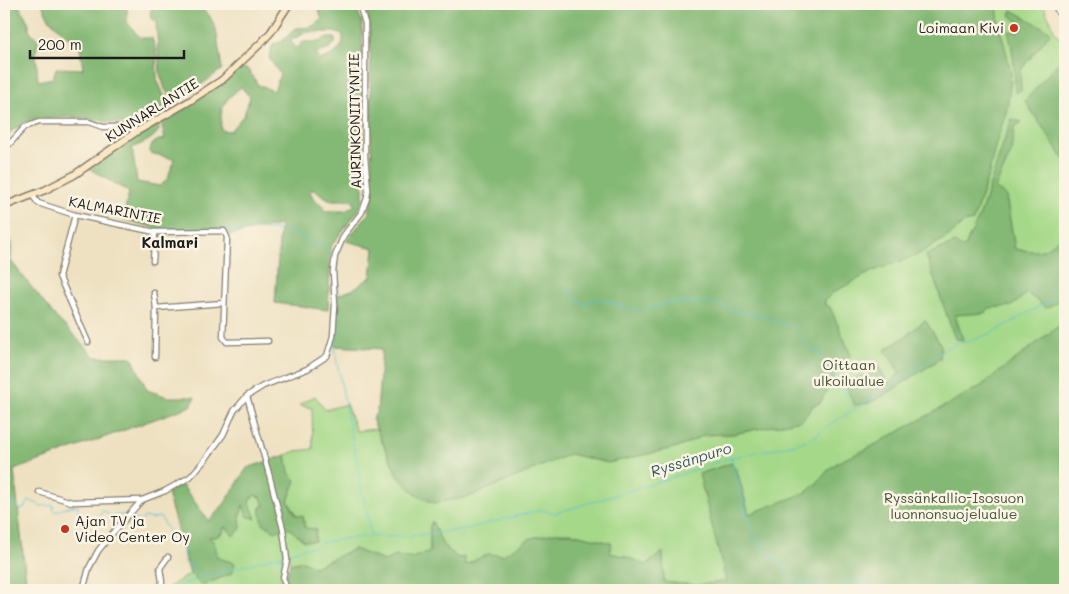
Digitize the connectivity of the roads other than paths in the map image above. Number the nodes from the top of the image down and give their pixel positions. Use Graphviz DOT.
graph roads {
  1 [pos="289,4"];
  2 [pos="359,4"];
  3 [pos="1054,4"];
  4 [pos="1065,25"];
  5 [pos="136,132"];
  6 [pos="4,150"];
  7 [pos="32,195"];
  8 [pos="4,206"];
  9 [pos="75,215"];
  10 [pos="155,232"];
  11 [pos="153,261"];
  12 [pos="154,293"];
  13 [pos="224,303"];
  14 [pos="156,308"];
  15 [pos="268,341"];
  16 [pos="88,342"];
  17 [pos="155,357"];
  18 [pos="247,396"];
  19 [pos="39,492"];
  20 [pos="142,500"];
  21 [pos="168,557"];
  22 [pos="83,590"];
  23 [pos="155,590"];
  24 [pos="287,590"];
  1 -- 5 [label="main road, KUNNARLANTIE"];
  2 -- 18 [label="street, AURINKONIITYNTIE"];
  3 -- 4 [label="street"];
  5 -- 6 [label="street"];
  5 -- 7 [label="main road, KUNNARLANTIE"];
  7 -- 8 [label="main road, KUNNARLANTIE"];
  7 -- 9 [label="street, KALMARINTIE"];
  9 -- 10 [label="street, KALMARINTIE"];
  9 -- 16 [label="street"];
  10 -- 11 [label="street"];
  10 -- 13 [label="street, KALMARINTIE"];
  12 -- 14 [label="street"];
  13 -- 14 [label="street"];
  13 -- 15 [label="street, KALMARINTIE"];
  14 -- 17 [label="street"];
  18 -- 20 [label="street, AURINKONIITYNTIE"];
  18 -- 24 [label="street"];
  19 -- 20 [label="street"];
  20 -- 22 [label="street, AURINKONIITYNTIE"];
  21 -- 23 [label="street"];
}
